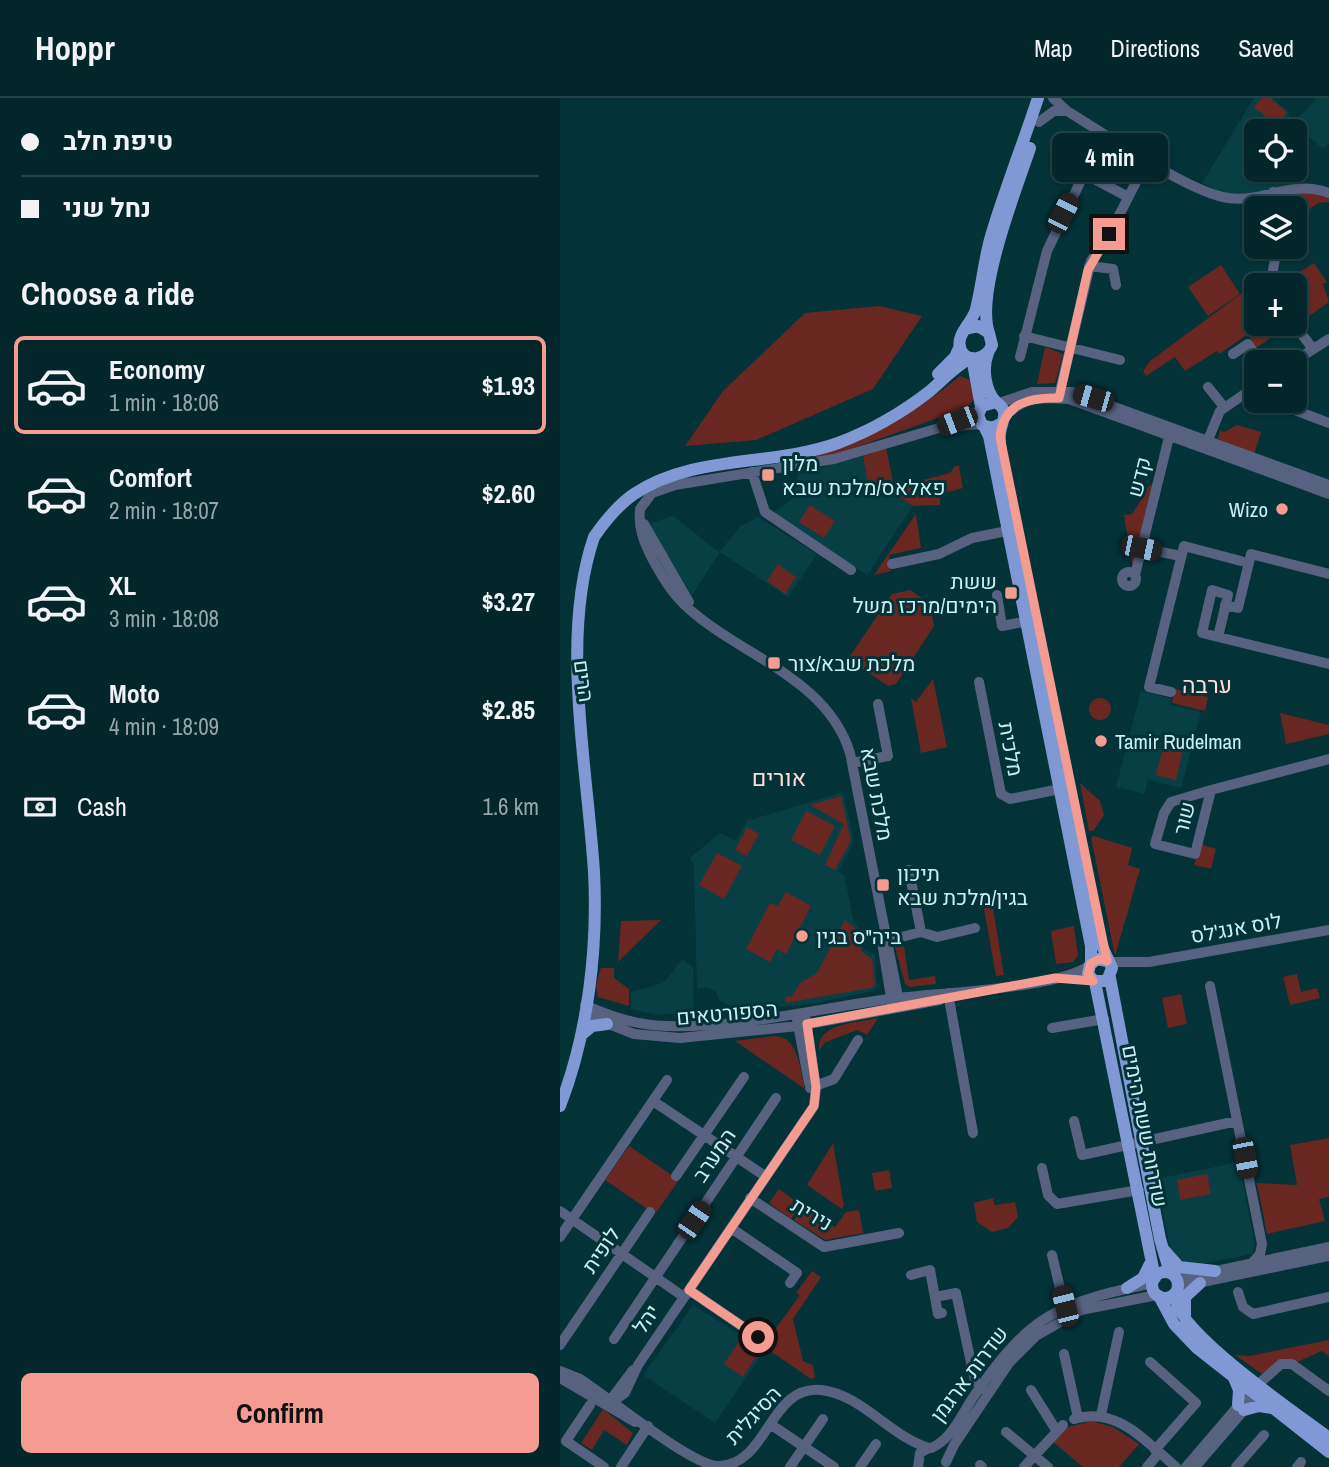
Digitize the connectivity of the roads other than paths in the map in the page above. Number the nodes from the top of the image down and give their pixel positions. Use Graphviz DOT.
graph roads {
  1 [pos="1038,98"];
  2 [pos="1047,98"];
  3 [pos="1053,98"];
  4 [pos="1067,111"];
  5 [pos="1039,121"];
  6 [pos="1057,159"];
  7 [pos="1148,159"];
  8 [pos="1084,174"];
  9 [pos="1273,192"];
  10 [pos="1329,193"];
  11 [pos="1273,196"];
  12 [pos="1128,197"];
  13 [pos="1089,266"];
  14 [pos="1116,285"];
  15 [pos="966,329"];
  16 [pos="990,334"];
  17 [pos="1024,336"];
  18 [pos="1303,336"];
  19 [pos="1329,339"];
  20 [pos="960,346"];
  21 [pos="1070,347"];
  22 [pos="1313,349"];
  23 [pos="1252,350"];
  24 [pos="988,353"];
  25 [pos="1307,353"];
  26 [pos="1233,354"];
  27 [pos="1020,357"];
  28 [pos="971,358"];
  29 [pos="1120,360"];
  30 [pos="950,374"];
  31 [pos="977,378"];
  32 [pos="1208,387"];
  33 [pos="1059,394"];
  34 [pos="1244,394"];
  35 [pos="998,403"];
  36 [pos="1224,407"];
  37 [pos="1303,413"];
  38 [pos="981,417"];
  39 [pos="1004,420"];
  40 [pos="878,423"];
  41 [pos="1329,423"];
  42 [pos="1170,433"];
  43 [pos="1205,446"];
  44 [pos="752,471"];
  45 [pos="1329,485"];
  46 [pos="1329,494"];
  47 [pos="1011,530"];
  48 [pos="1141,548"];
  49 [pos="1181,556"];
  50 [pos="1241,561"];
  51 [pos="892,564"];
  52 [pos="851,570"];
  53 [pos="1329,574"];
  54 [pos="1135,575"];
  55 [pos="569,589"];
  56 [pos="997,595"];
  57 [pos="1225,605"];
  58 [pos="1030,621"];
  59 [pos="1218,637"];
  60 [pos="1329,664"];
  61 [pos="979,682"];
  62 [pos="564,688"];
  63 [pos="1171,692"];
  64 [pos="878,704"];
  65 [pos="1329,759"];
  66 [pos="852,763"];
  67 [pos="1064,788"];
  68 [pos="1211,790"];
  69 [pos="909,870"];
  70 [pos="975,928"];
  71 [pos="1329,930"];
  72 [pos="921,932"];
  73 [pos="885,941"];
  74 [pos="1108,962"];
  75 [pos="1149,962"];
  76 [pos="1090,964"];
  77 [pos="1055,978"];
  78 [pos="1110,978"];
  79 [pos="1094,981"];
  80 [pos="1210,986"];
  81 [pos="951,995"];
  82 [pos="896,1003"];
  83 [pos="584,1010"];
  84 [pos="1104,1019"];
  85 [pos="802,1020"];
  86 [pos="607,1024"];
  87 [pos="1052,1028"];
  88 [pos="772,1029"];
  89 [pos="581,1034"];
  90 [pos="858,1040"];
  91 [pos="803,1049"];
  92 [pos="744,1077"];
  93 [pos="667,1080"];
  94 [pos="813,1088"];
  95 [pos="776,1098"];
  96 [pos="653,1101"];
  97 [pos="560,1106"];
  98 [pos="1074,1121"];
  99 [pos="1237,1121"];
  100 [pos="973,1133"];
  101 [pos="704,1135"];
  102 [pos="1135,1144"];
  103 [pos="736,1157"];
  104 [pos="1042,1168"];
  105 [pos="676,1176"];
  106 [pos="765,1177"];
  107 [pos="1138,1188"];
  108 [pos="750,1198"];
  109 [pos="560,1211"];
  110 [pos="650,1212"];
  111 [pos="572,1220"];
  112 [pos="731,1228"];
  113 [pos="899,1233"];
  114 [pos="560,1237"];
  115 [pos="1160,1239"];
  116 [pos="1262,1244"];
  117 [pos="1329,1247"];
  118 [pos="622,1254"];
  119 [pos="1052,1255"];
  120 [pos="1329,1256"];
  121 [pos="1152,1258"];
  122 [pos="1276,1258"];
  123 [pos="1253,1262"];
  124 [pos="1215,1271"];
  125 [pos="1172,1274"];
  126 [pos="911,1275"];
  127 [pos="656,1277"];
  128 [pos="1154,1279"];
  129 [pos="790,1283"];
  130 [pos="1200,1283"];
  131 [pos="1127,1288"];
  132 [pos="1176,1292"];
  133 [pos="1238,1292"];
  134 [pos="686,1293"];
  135 [pos="1158,1296"];
  136 [pos="935,1297"];
  137 [pos="1329,1297"];
  138 [pos="1066,1311"];
  139 [pos="942,1313"];
  140 [pos="1187,1324"];
  141 [pos="1119,1332"];
  142 [pos="758,1337"];
  143 [pos="614,1339"];
  144 [pos="560,1345"];
  145 [pos="1064,1354"];
  146 [pos="1150,1362"];
  147 [pos="560,1371"];
  148 [pos="560,1378"];
  149 [pos="1234,1378"];
  150 [pos="985,1390"];
  151 [pos="1031,1390"];
  152 [pos="1256,1390"];
  153 [pos="1329,1391"];
  154 [pos="611,1402"];
  155 [pos="590,1405"];
  156 [pos="1241,1407"];
  157 [pos="1273,1408"];
  158 [pos="1101,1415"];
  159 [pos="823,1419"];
  160 [pos="770,1424"];
  161 [pos="647,1427"];
  162 [pos="1006,1432"];
  163 [pos="899,1434"];
  164 [pos="1264,1435"];
  165 [pos="1329,1438"];
  166 [pos="876,1444"];
  167 [pos="804,1447"];
  168 [pos="930,1448"];
  169 [pos="1157,1451"];
  170 [pos="1329,1452"];
  171 [pos="1034,1455"];
  172 [pos="696,1464"];
  173 [pos="918,1465"];
  174 [pos="946,1465"];
  175 [pos="604,1467"];
  176 [pos="621,1467"];
  177 [pos="790,1467"];
  178 [pos="834,1467"];
  179 [pos="860,1467"];
  180 [pos="1024,1467"];
  181 [pos="1048,1467"];
  182 [pos="1147,1467"];
  183 [pos="1176,1467"];
  184 [pos="1186,1467"];
  185 [pos="1195,1467"];
  186 [pos="1236,1467"];
  1 -- 15 [label="main road"];
  2 -- 5 [label="main road"];
  3 -- 4 [label="street"];
  4 -- 5 [label="street"];
  4 -- 7 [label="street"];
  5 -- 16 [label="main road"];
  6 -- 8 [label="street"];
  7 -- 9 [label="street"];
  7 -- 12 [label="street"];
  8 -- 12 [label="street"];
  8 -- 17 [label="street"];
  9 -- 10 [label="street"];
  9 -- 11 [label="street"];
  12 -- 13 [label="street"];
  13 -- 14 [label="street"];
  13 -- 21 [label="street"];
  15 -- 16 [label="main road"];
  15 -- 20 [label="main road"];
  16 -- 24 [label="main road"];
  17 -- 21 [label="street"];
  17 -- 27 [label="street"];
  18 -- 22 [label="street"];
  19 -- 22 [label="street"];
  20 -- 28 [label="main road"];
  20 -- 40 [label="main road"];
  21 -- 29 [label="street"];
  21 -- 33 [label="street"];
  22 -- 25 [label="street"];
  23 -- 26 [label="street"];
  24 -- 28 [label="main road"];
  24 -- 35 [label="main road"];
  28 -- 30 [label="main road"];
  28 -- 31 [label="main road"];
  30 -- 31 [label="main road"];
  30 -- 40 [label="main road"];
  31 -- 38 [label="main road"];
  32 -- 36 [label="street"];
  33 -- 35 [label="street"];
  33 -- 39 [label="street"];
  33 -- 42 [label="street"];
  34 -- 36 [label="street"];
  35 -- 38 [label="main road"];
  35 -- 39 [label="main road"];
  36 -- 43 [label="street"];
  37 -- 41 [label="street"];
  38 -- 39 [label="main road"];
  38 -- 44 [label="street, מלכת שבא"];
  38 -- 47 [label="main road"];
  39 -- 47 [label="main road"];
  40 -- 55 [label="main road"];
  42 -- 43 [label="street"];
  42 -- 48 [label="street, קדש"];
  43 -- 45 [label="street"];
  43 -- 46 [label="street"];
  44 -- 52 [label="street"];
  44 -- 66 [label="street, מלכת שבא"];
  47 -- 51 [label="street"];
  47 -- 58 [label="main road"];
  48 -- 49 [label="street"];
  48 -- 54 [label="street, קדש"];
  49 -- 50 [label="street"];
  49 -- 63 [label="street"];
  53 -- 57 [label="street"];
  56 -- 58 [label="street"];
  57 -- 59 [label="street"];
  57 -- 59 [label="street"];
  58 -- 67 [label="main road"];
  59 -- 60 [label="street"];
  61 -- 67 [label="street, מלכית"];
  62 -- 83 [label="main road, הרים"];
  64 -- 66 [label="street"];
  65 -- 68 [label="street, שור"];
  66 -- 73 [label="street, מלכת שבא"];
  67 -- 74 [label="main road"];
  67 -- 76 [label="main road"];
  68 -- 68 [label="street, שור"];
  69 -- 72 [label="street"];
  70 -- 72 [label="street"];
  71 -- 75 [label="street, לוס אנג'לס"];
  72 -- 73 [label="street"];
  73 -- 82 [label="street, מלכת שבא"];
  74 -- 75 [label="street, לוס אנג'לס"];
  74 -- 76 [label="main road"];
  74 -- 78 [label="main road"];
  75 -- 78 [label="street, לוס אנג'לס"];
  76 -- 77 [label="street, הספורטאים"];
  76 -- 79 [label="main road"];
  77 -- 79 [label="street, הספורטאים"];
  77 -- 81 [label="street, הספורטאים"];
  78 -- 79 [label="main road"];
  78 -- 102 [label="main road, שדרות ששת הימים"];
  79 -- 84 [label="main road, שדרות ששת הימים"];
  80 -- 99 [label="street"];
  81 -- 82 [label="street, הספורטאים"];
  81 -- 100 [label="street"];
  82 -- 85 [label="street, הספורטאים"];
  83 -- 85 [label="street, הספורטאים"];
  83 -- 86 [label="street, הספורטאים"];
  83 -- 89 [label="main road, הרים"];
  84 -- 87 [label="street"];
  84 -- 102 [label="main road, שדרות ששת הימים"];
  85 -- 88 [label="street, הספורטאים"];
  85 -- 91 [label="street, יהל"];
  85 -- 94 [label="street, יהל"];
  86 -- 88 [label="street, הספורטאים"];
  86 -- 89 [label="main road"];
  88 -- 91 [label="street"];
  89 -- 97 [label="main road, הרים"];
  90 -- 94 [label="street"];
  91 -- 94 [label="street, יהל"];
  92 -- 101 [label="street"];
  93 -- 96 [label="street"];
  94 -- 106 [label="street, יהל"];
  95 -- 103 [label="street, המערב"];
  96 -- 101 [label="street"];
  96 -- 111 [label="street"];
  98 -- 102 [label="street"];
  99 -- 102 [label="street"];
  99 -- 116 [label="street"];
  101 -- 103 [label="street"];
  101 -- 105 [label="street"];
  102 -- 107 [label="main road, שדרות ששת הימים"];
  102 -- 115 [label="main road, שדרות ששת הימים"];
  103 -- 106 [label="street"];
  103 -- 127 [label="street, המערב"];
  104 -- 107 [label="street"];
  106 -- 108 [label="street, יהל"];
  107 -- 121 [label="main road, שדרות ששת הימים"];
  108 -- 112 [label="street, יהל"];
  108 -- 113 [label="street, נירית"];
  109 -- 111 [label="street"];
  110 -- 118 [label="street, לופית"];
  111 -- 114 [label="street"];
  111 -- 118 [label="street"];
  112 -- 129 [label="street"];
  112 -- 134 [label="street, יהל"];
  115 -- 124 [label="main road"];
  115 -- 125 [label="main road, שדרות ששת הימים"];
  116 -- 122 [label="street"];
  116 -- 123 [label="street"];
  117 -- 122 [label="street"];
  118 -- 127 [label="street"];
  118 -- 144 [label="street, לופית"];
  119 -- 138 [label="street"];
  120 -- 130 [label="street"];
  121 -- 128 [label="main road, שדרות ששת הימים"];
  121 -- 131 [label="main road"];
  122 -- 123 [label="street"];
  123 -- 124 [label="street"];
  124 -- 125 [label="street"];
  125 -- 128 [label="main road"];
  125 -- 132 [label="main road"];
  126 -- 136 [label="street"];
  127 -- 134 [label="street"];
  127 -- 143 [label="street, המערב"];
  128 -- 131 [label="street, שדרות ארגמן"];
  128 -- 135 [label="main road"];
  130 -- 132 [label="street"];
  130 -- 140 [label="main road"];
  131 -- 138 [label="street, שדרות ארגמן"];
  132 -- 135 [label="main road"];
  132 -- 140 [label="main road"];
  133 -- 137 [label="street"];
  134 -- 142 [label="street"];
  134 -- 154 [label="street, יהל"];
  135 -- 138 [label="street, שדרות ארגמן"];
  135 -- 149 [label="main road"];
  136 -- 139 [label="street"];
  136 -- 150 [label="street"];
  138 -- 150 [label="street, שדרות ארגמן"];
  140 -- 152 [label="main road"];
  141 -- 158 [label="street"];
  145 -- 158 [label="street"];
  146 -- 169 [label="street"];
  147 -- 154 [label="street, הסיגלית"];
  148 -- 154 [label="street, הסיגלית"];
  149 -- 152 [label="main road"];
  149 -- 156 [label="main road"];
  150 -- 168 [label="street, שדרות ארגמן"];
  150 -- 174 [label="street, שדרות ארגמן"];
  151 -- 171 [label="street"];
  152 -- 153 [label="street"];
  152 -- 156 [label="street"];
  152 -- 157 [label="main road"];
  152 -- 165 [label="main road"];
  154 -- 161 [label="street, הסיגלית"];
  155 -- 175 [label="street"];
  156 -- 157 [label="main road"];
  156 -- 184 [label="street"];
  156 -- 185 [label="street"];
  157 -- 170 [label="main road"];
  158 -- 169 [label="street"];
  159 -- 167 [label="street"];
  160 -- 163 [label="street, הסיגלית"];
  160 -- 167 [label="street"];
  160 -- 172 [label="street, הסיגלית"];
  161 -- 172 [label="street, הסיגלית"];
  161 -- 176 [label="street"];
  162 -- 171 [label="street"];
  163 -- 168 [label="street"];
  163 -- 173 [label="street"];
  164 -- 186 [label="street"];
  166 -- 179 [label="street"];
  167 -- 177 [label="street"];
  167 -- 178 [label="street"];
  168 -- 173 [label="street, שדרות ארגמן"];
  168 -- 174 [label="street"];
  169 -- 182 [label="street"];
  169 -- 183 [label="street"];
  171 -- 180 [label="street"];
  171 -- 181 [label="street"];
}
